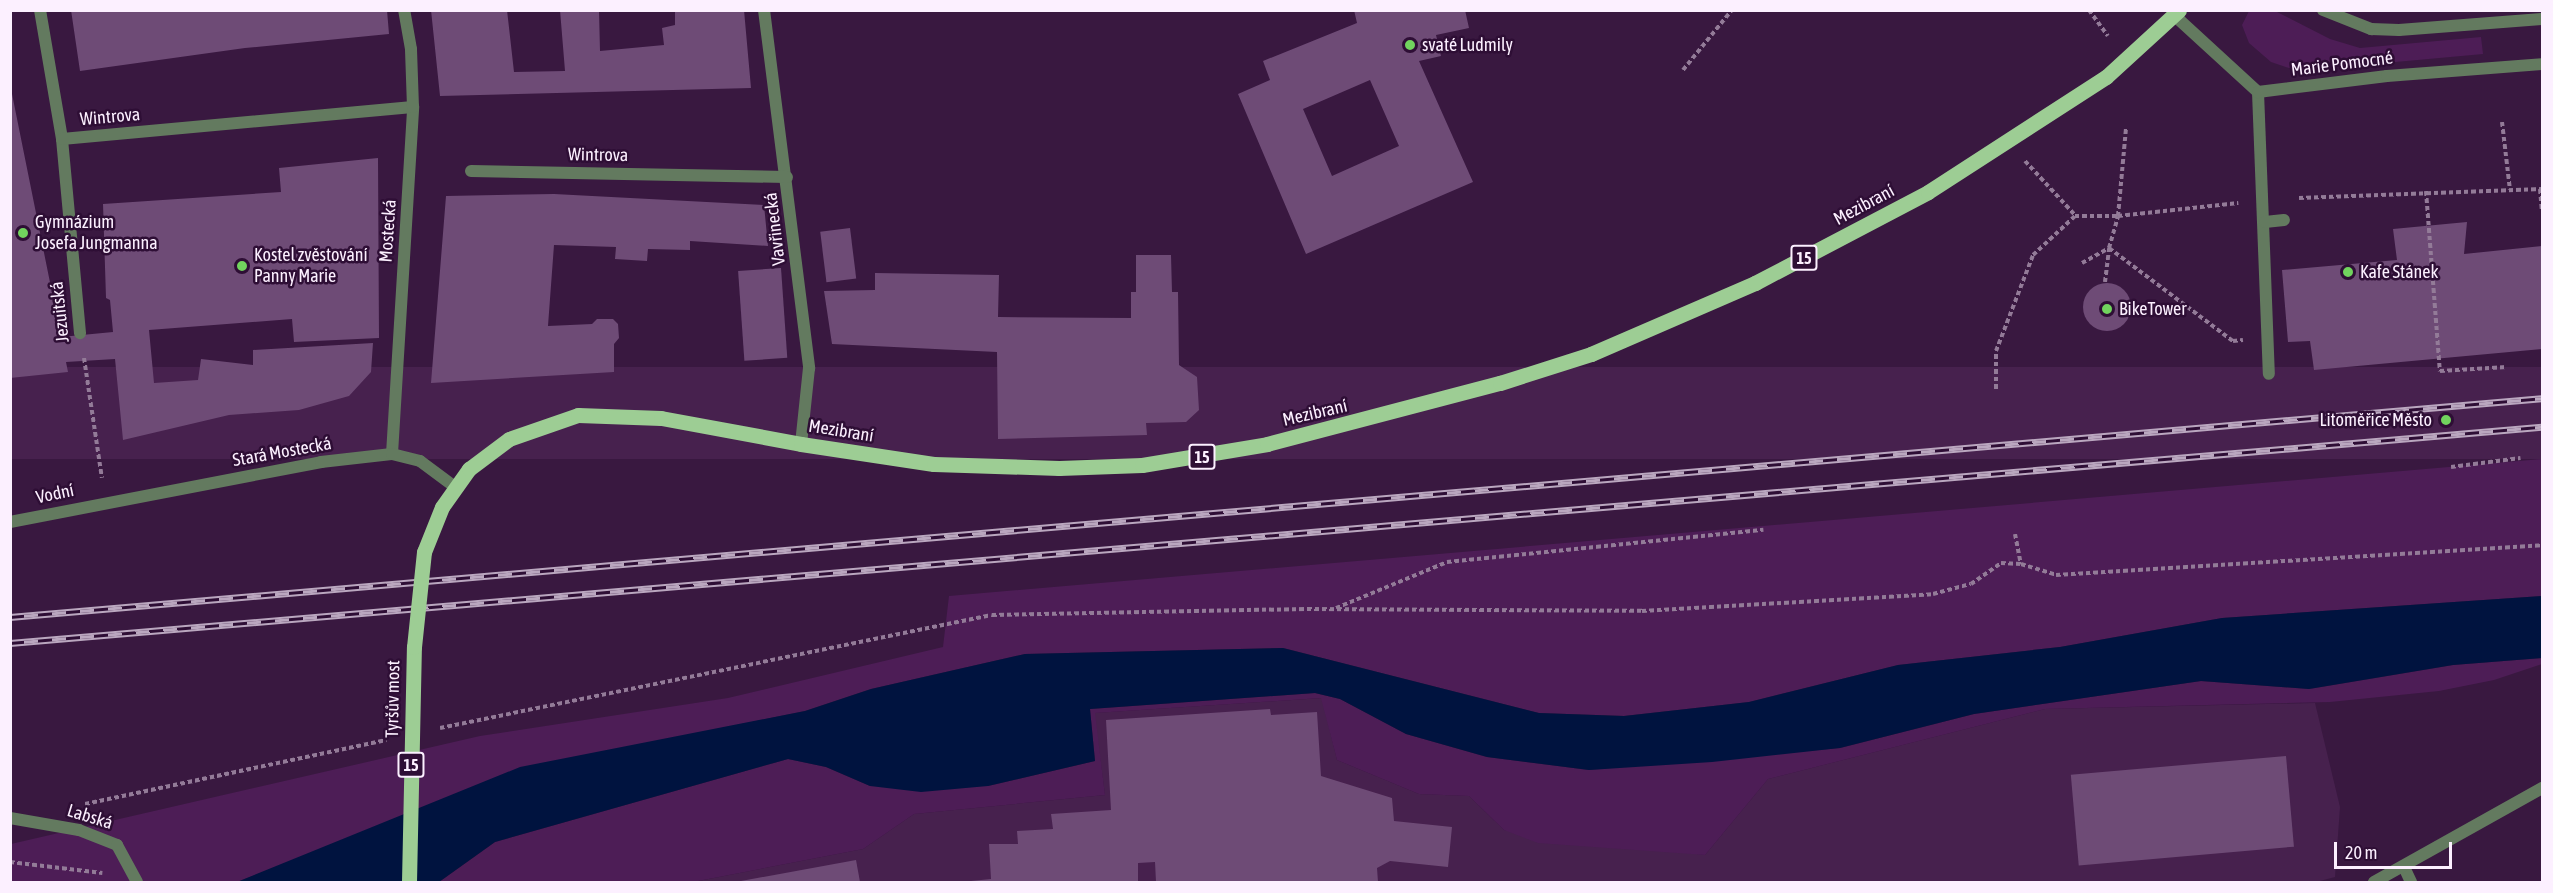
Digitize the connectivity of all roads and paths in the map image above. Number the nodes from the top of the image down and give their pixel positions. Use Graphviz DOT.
graph roads {
  1 [pos="40,10"];
  2 [pos="404,10"];
  3 [pos="764,10"];
  4 [pos="1732,10"];
  5 [pos="2088,10"];
  6 [pos="2323,10"];
  7 [pos="2177,13"];
  8 [pos="2542,19"];
  9 [pos="2110,39"];
  10 [pos="2542,64"];
  11 [pos="1683,70"];
  12 [pos="2258,92"];
  13 [pos="413,107"];
  14 [pos="2502,122"];
  15 [pos="2126,128"];
  16 [pos="62,139"];
  17 [pos="2008,143"];
  18 [pos="471,171"];
  19 [pos="787,177"];
  20 [pos="2541,189"];
  21 [pos="2510,190"];
  22 [pos="2426,191"];
  23 [pos="2264,200"];
  24 [pos="2542,212"];
  25 [pos="2075,216"];
  26 [pos="2118,216"];
  27 [pos="2284,220"];
  28 [pos="2265,222"];
  29 [pos="2109,248"];
  30 [pos="2082,263"];
  31 [pos="2105,282"];
  32 [pos="80,333"];
  33 [pos="2271,337"];
  34 [pos="2507,367"];
  35 [pos="2270,374"];
  36 [pos="1996,389"];
  37 [pos="801,444"];
  38 [pos="392,454"];
  39 [pos="2520,458"];
  40 [pos="2451,467"];
  41 [pos="455,487"];
  42 [pos="106,502"];
  43 [pos="10,522"];
  44 [pos="1763,530"];
  45 [pos="2015,534"];
  46 [pos="2542,545"];
  47 [pos="424,552"];
  48 [pos="2021,564"];
  49 [pos="1332,609"];
  50 [pos="437,729"];
  51 [pos="391,738"];
  52 [pos="2542,788"];
  53 [pos="75,806"];
  54 [pos="10,818"];
  55 [pos="10,862"];
  56 [pos="2404,867"];
  57 [pos="135,878"];
  58 [pos="409,882"];
  59 [pos="2374,882"];
  60 [pos="2411,882"];
  1 -- 16 [label="street, Jezuitská"];
  2 -- 13 [label="street, Mostecká"];
  3 -- 19 [label="street, Vavřinecká"];
  4 -- 11 [label="path"];
  5 -- 9 [label="path"];
  6 -- 8 [label="street, Marie Pomocné"];
  7 -- 12 [label="street"];
  7 -- 17 [label="main road, Mezibraní / 15"];
  10 -- 12 [label="street, Marie Pomocné"];
  12 -- 23 [label="street"];
  13 -- 16 [label="street, Wintrova"];
  13 -- 38 [label="street, Mostecká"];
  14 -- 21 [label="path"];
  15 -- 26 [label="path"];
  16 -- 32 [label="street, Jezuitská"];
  17 -- 25 [label="path"];
  17 -- 37 [label="main road, Mezibraní / 15"];
  18 -- 19 [label="street, Wintrova"];
  19 -- 37 [label="street, Vavřinecká"];
  20 -- 21 [label="path"];
  20 -- 24 [label="path"];
  21 -- 22 [label="path"];
  22 -- 23 [label="path"];
  22 -- 34 [label="path"];
  23 -- 26 [label="path"];
  23 -- 28 [label="street"];
  25 -- 26 [label="path"];
  25 -- 36 [label="path"];
  26 -- 29 [label="path"];
  27 -- 28 [label="street"];
  28 -- 33 [label="street"];
  29 -- 30 [label="path"];
  29 -- 31 [label="path"];
  29 -- 33 [label="path"];
  32 -- 42 [label="path, Jezuitská"];
  33 -- 35 [label="street"];
  37 -- 41 [label="main road, Mezibraní / 15"];
  38 -- 41 [label="street, Stará Mostecká"];
  38 -- 42 [label="street, Stará Mostecká"];
  39 -- 40 [label="path"];
  41 -- 47 [label="main road, Mezibraní / 15"];
  42 -- 43 [label="street, Vodní"];
  44 -- 49 [label="path"];
  45 -- 48 [label="path"];
  46 -- 48 [label="path"];
  47 -- 58 [label="main road, Tyršův most / 15, bridge"];
  48 -- 49 [label="path"];
  49 -- 50 [label="path"];
  51 -- 53 [label="path"];
  52 -- 56 [label="street"];
  54 -- 57 [label="street, Labská"];
  55 -- 57 [label="path"];
  56 -- 59 [label="street"];
  56 -- 60 [label="street"];
}
